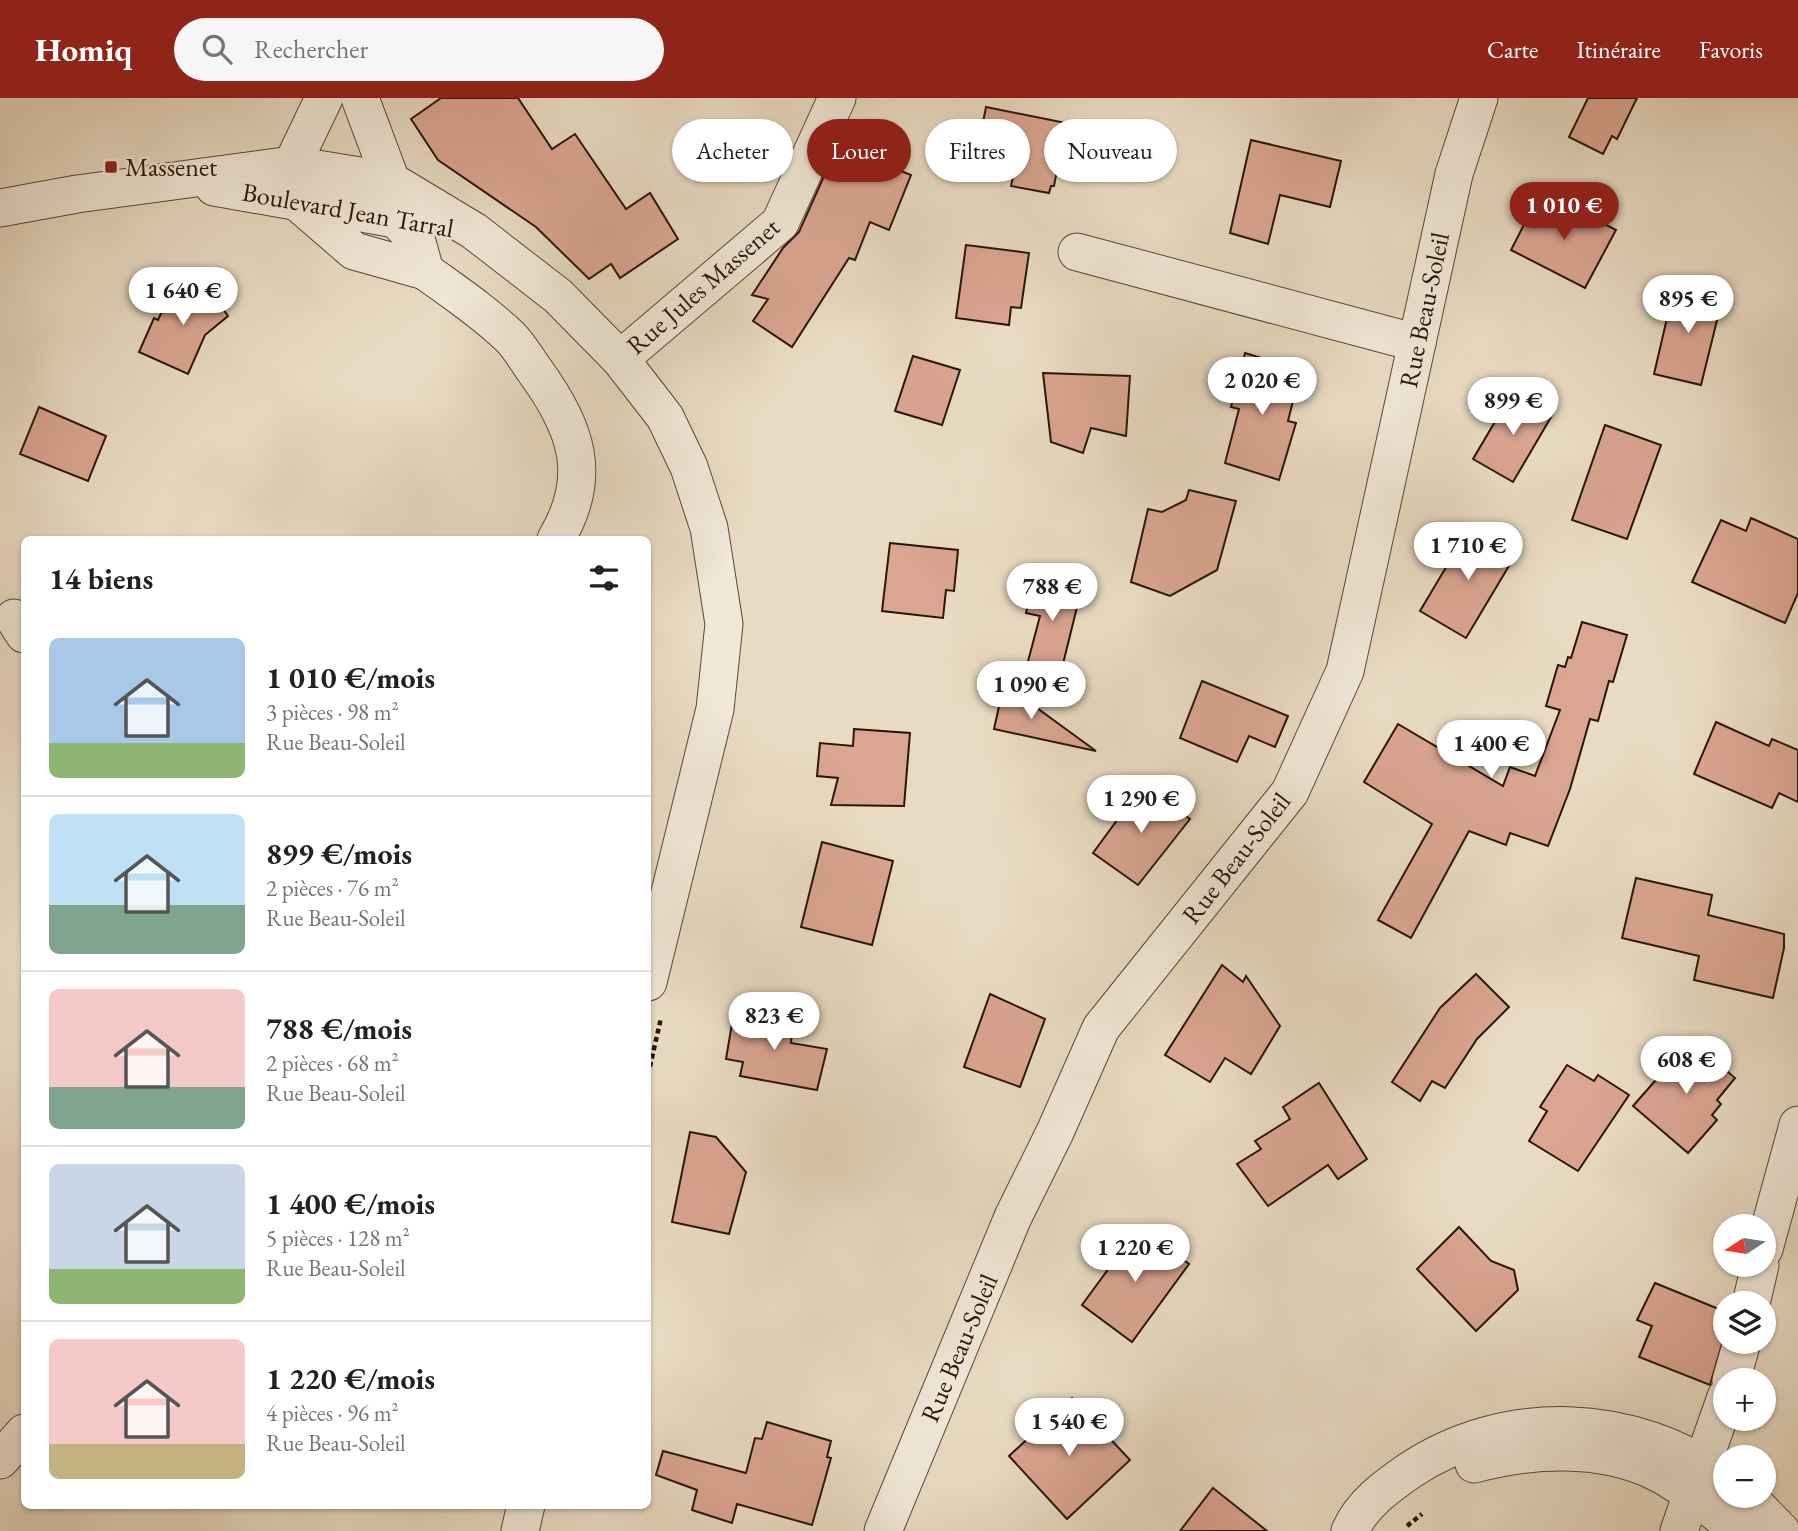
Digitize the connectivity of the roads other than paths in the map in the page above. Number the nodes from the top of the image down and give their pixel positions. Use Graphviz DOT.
graph roads {
  1 [pos="324,98"];
  2 [pos="360,98"];
  3 [pos="837,98"];
  4 [pos="1479,98"];
  5 [pos="391,181"];
  6 [pos="293,183"];
  7 [pos="0,208"];
  8 [pos="397,220"];
  9 [pos="474,231"];
  10 [pos="1077,252"];
  11 [pos="425,271"];
  12 [pos="1417,343"];
  13 [pos="620,359"];
  14 [pos="558,536"];
  15 [pos="655,996"];
  16 [pos="1798,1125"];
  17 [pos="1774,1214"];
  18 [pos="21,1436"];
  19 [pos="0,1460"];
  20 [pos="1713,1470"];
  21 [pos="1713,1473"];
  22 [pos="1692,1497"];
  23 [pos="525,1509"];
  24 [pos="1738,1522"];
  25 [pos="520,1531"];
  26 [pos="883,1531"];
  27 [pos="1350,1531"];
  28 [pos="1371,1531"];
  29 [pos="1679,1531"];
  30 [pos="1781,1531"];
  1 -- 6 [label="street"];
  2 -- 5 [label="street"];
  3 -- 13 [label="street, Rue Jules Massenet"];
  4 -- 12 [label="street, Rue Beau-Soleil"];
  5 -- 6 [label="street, Boulevard Jean Tarral"];
  5 -- 8 [label="street"];
  5 -- 9 [label="street, Boulevard Jean Tarral"];
  6 -- 7 [label="street, Boulevard Jean Tarral"];
  6 -- 8 [label="street, Boulevard Jean Tarral"];
  6 -- 11 [label="street"];
  8 -- 9 [label="street, Boulevard Jean Tarral"];
  8 -- 11 [label="street"];
  9 -- 13 [label="street, Boulevard Jean Tarral"];
  10 -- 12 [label="street"];
  11 -- 14 [label="street"];
  12 -- 26 [label="street, Rue Beau-Soleil"];
  13 -- 15 [label="street, Boulevard Jean Tarral"];
  16 -- 17 [label="street"];
  18 -- 19 [label="street"];
  20 -- 27 [label="street"];
  21 -- 22 [label="street"];
  22 -- 24 [label="street"];
  22 -- 28 [label="street"];
  22 -- 29 [label="street"];
  23 -- 25 [label="street"];
  24 -- 30 [label="street"];
}
